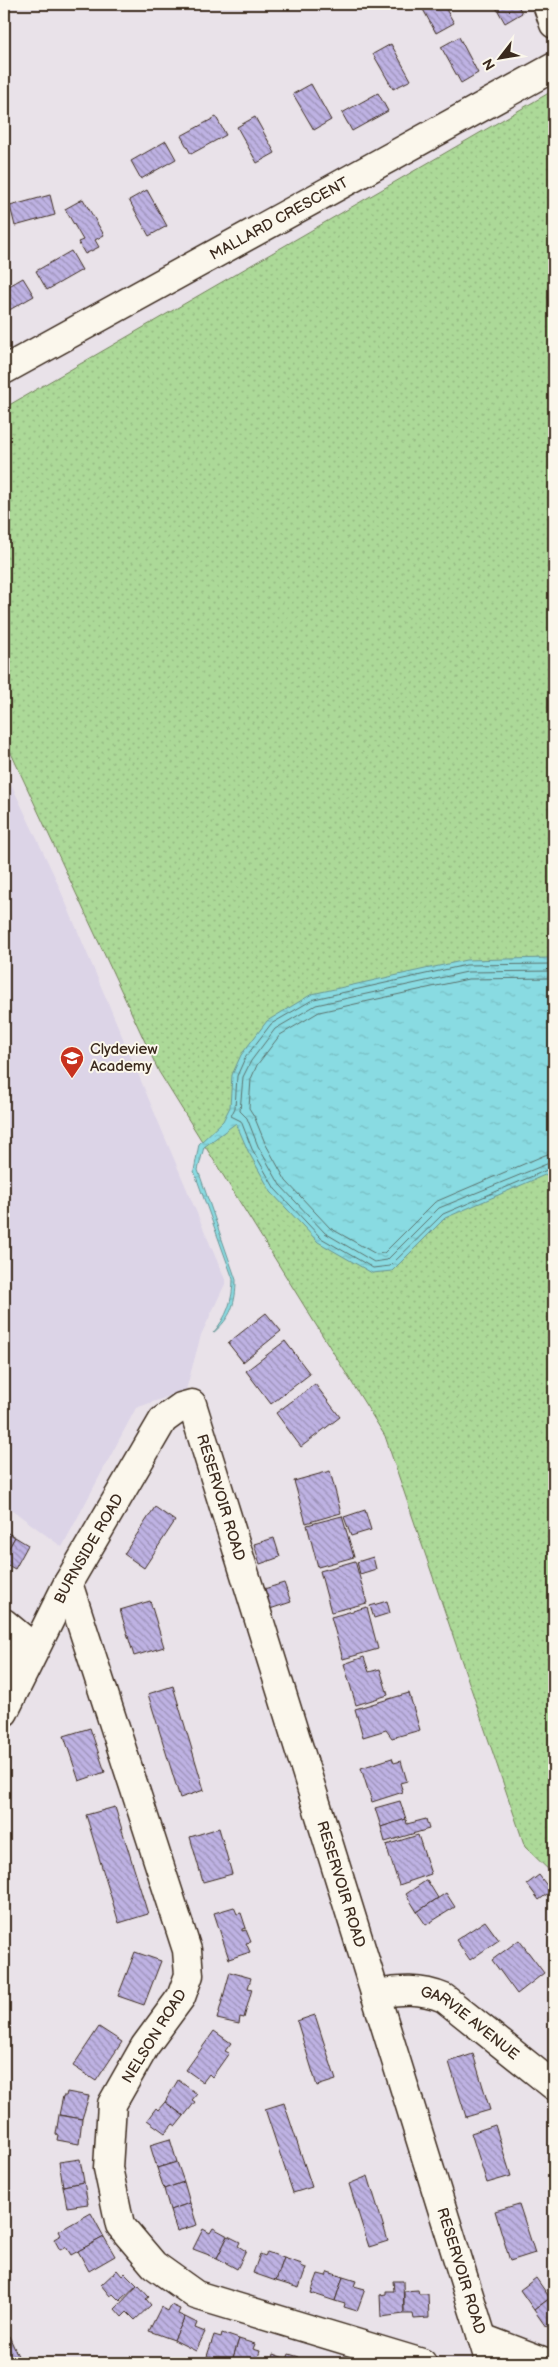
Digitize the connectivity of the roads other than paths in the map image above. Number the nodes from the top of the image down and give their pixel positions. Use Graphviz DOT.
graph roads {
  1 [pos="547,4"];
  2 [pos="554,24"];
  3 [pos="554,67"];
  4 [pos="4,370"];
  5 [pos="192,1404"];
  6 [pos="68,1582"];
  7 [pos="4,1623"];
  8 [pos="34,1648"];
  9 [pos="4,1664"];
  10 [pos="4,1712"];
  11 [pos="376,1994"];
  12 [pos="554,2086"];
  13 [pos="486,2351"];
  14 [pos="422,2363"];
  15 [pos="548,2363"];
  1 -- 2 [label="street"];
  3 -- 4 [label="street, MALLARD CRESCENT"];
  5 -- 6 [label="street, BURNSIDE ROAD"];
  5 -- 11 [label="street, RESERVOIR ROAD"];
  6 -- 8 [label="street, BURNSIDE ROAD"];
  6 -- 14 [label="street, NELSON ROAD"];
  7 -- 8 [label="street"];
  8 -- 9 [label="street"];
  8 -- 10 [label="street, BURNSIDE ROAD"];
  11 -- 12 [label="street, GARVIE AVENUE"];
  11 -- 13 [label="street, RESERVOIR ROAD"];
  13 -- 15 [label="street"];
}
